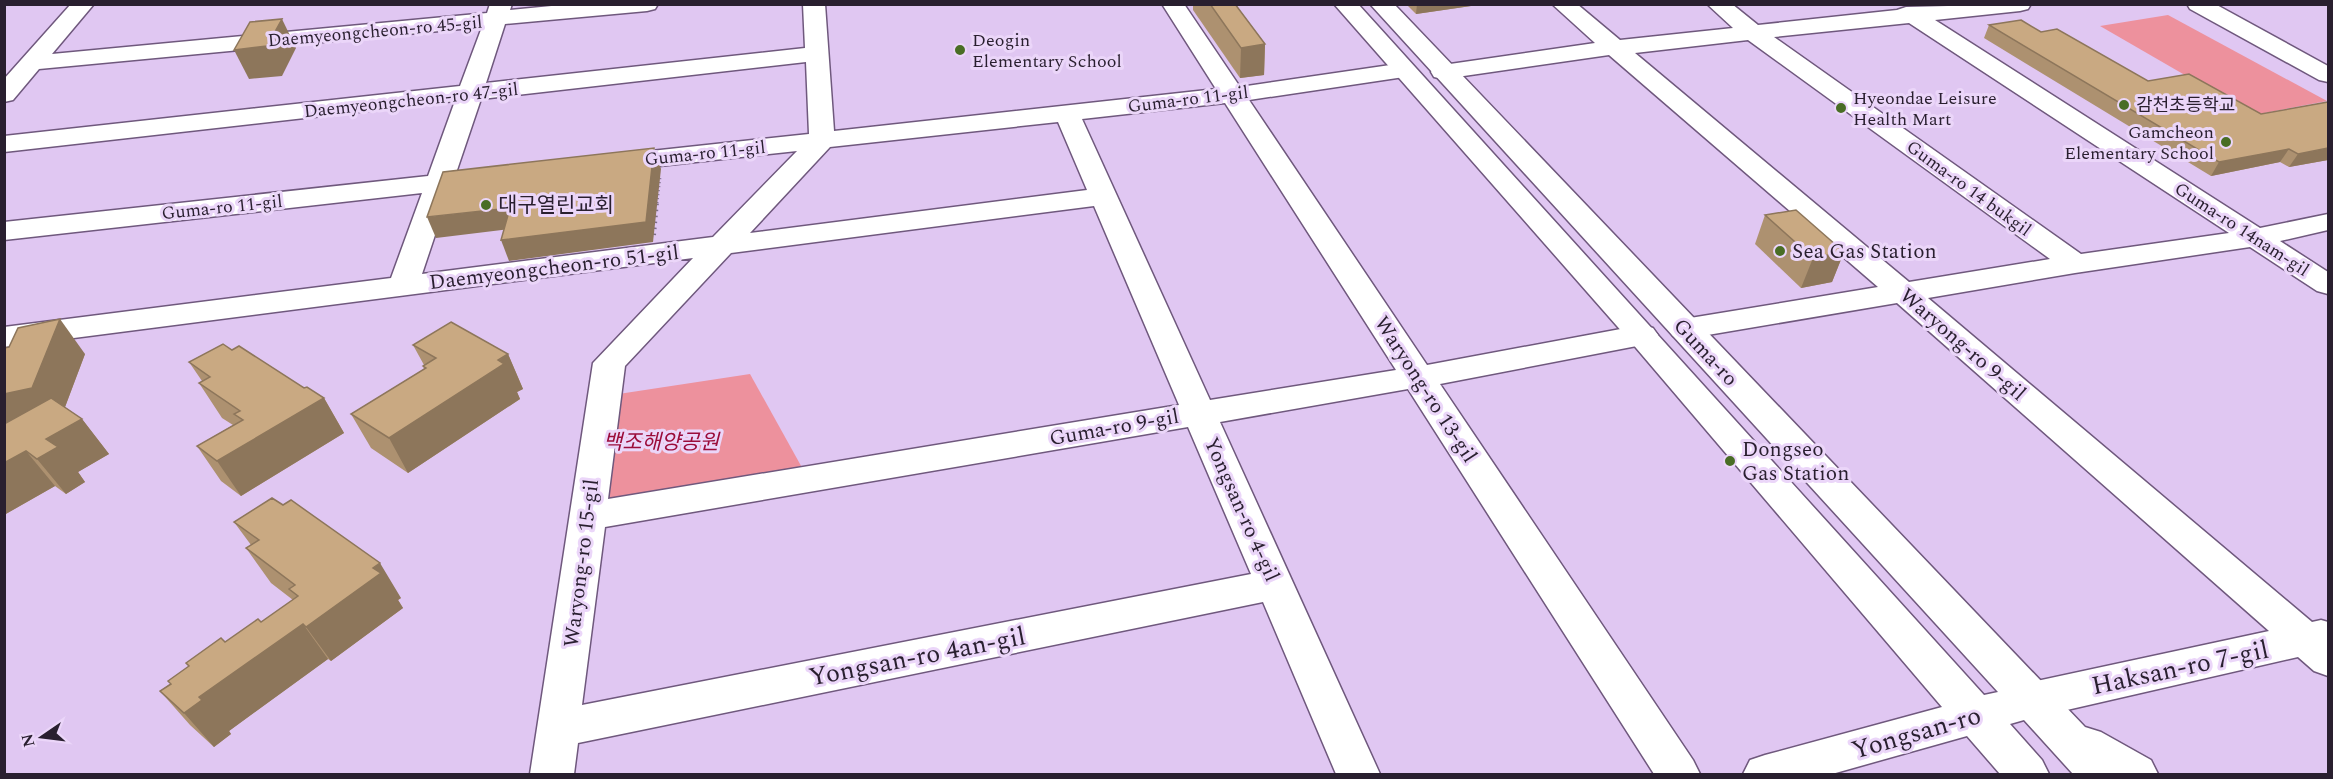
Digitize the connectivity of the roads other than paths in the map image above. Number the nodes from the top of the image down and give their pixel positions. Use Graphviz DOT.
graph roads {
  1 [pos="83,4"];
  2 [pos="647,4"];
  3 [pos="814,4"];
  4 [pos="1173,4"];
  5 [pos="1345,4"];
  6 [pos="1381,4"];
  7 [pos="1563,4"];
  8 [pos="1718,4"];
  9 [pos="1876,4"];
  10 [pos="2020,4"];
  11 [pos="2198,4"];
  12 [pos="499,12"];
  13 [pos="1914,16"];
  14 [pos="1752,32"];
  15 [pos="1612,48"];
  16 [pos="817,54"];
  17 [pos="32,63"];
  18 [pos="1404,70"];
  19 [pos="1443,72"];
  20 [pos="2328,75"];
  21 [pos="470,93"];
  22 [pos="4,95"];
  23 [pos="1233,95"];
  24 [pos="1066,113"];
  25 [pos="822,140"];
  26 [pos="4,144"];
  27 [pos="585,166"];
  28 [pos="510,175"];
  29 [pos="439,183"];
  30 [pos="1104,196"];
  31 [pos="2328,222"];
  32 [pos="4,231"];
  33 [pos="2255,238"];
  34 [pos="722,246"];
  35 [pos="2075,264"];
  36 [pos="2328,285"];
  37 [pos="403,287"];
  38 [pos="1904,293"];
  39 [pos="1684,329"];
  40 [pos="1642,335"];
  41 [pos="4,337"];
  42 [pos="1418,377"];
  43 [pos="1200,412"];
  44 [pos="587,516"];
  45 [pos="1275,584"];
  46 [pos="2321,644"];
  47 [pos="2045,714"];
  48 [pos="1975,715"];
  49 [pos="560,728"];
  50 [pos="552,774"];
  51 [pos="1358,774"];
  52 [pos="1678,774"];
  53 [pos="1765,774"];
  54 [pos="2027,774"];
  55 [pos="2101,774"];
  56 [pos="2136,774"];
  1 -- 17 [label="street"];
  2 -- 12 [label="street, Daemyeongcheon-ro 45-gil"];
  3 -- 16 [label="street"];
  4 -- 23 [label="street, Waryong-ro 13-gil"];
  5 -- 18 [label="street, Guma-ro"];
  6 -- 19 [label="street, Guma-ro"];
  7 -- 15 [label="street, Waryong-ro 9-gil"];
  8 -- 14 [label="street, Guma-ro 14 bukgil"];
  9 -- 13 [label="street"];
  10 -- 13 [label="street"];
  11 -- 20 [label="street"];
  12 -- 17 [label="street, Daemyeongcheon-ro 45-gil"];
  12 -- 21 [label="street"];
  13 -- 14 [label="street"];
  13 -- 33 [label="street, Guma-ro 14nam-gil"];
  14 -- 15 [label="street"];
  14 -- 35 [label="street, Guma-ro 14 bukgil"];
  15 -- 19 [label="street"];
  15 -- 38 [label="street, Waryong-ro 9-gil"];
  16 -- 21 [label="street, Daemyeongcheon-ro 47-gil"];
  16 -- 25 [label="street"];
  17 -- 22 [label="street"];
  18 -- 23 [label="street, Guma-ro 11-gil"];
  18 -- 40 [label="street, Guma-ro"];
  19 -- 39 [label="street, Guma-ro"];
  21 -- 26 [label="street, Daemyeongcheon-ro 47-gil"];
  21 -- 29 [label="street"];
  23 -- 24 [label="street, Guma-ro 11-gil"];
  23 -- 42 [label="street, Waryong-ro 13-gil"];
  24 -- 25 [label="street, Guma-ro 11-gil"];
  24 -- 30 [label="street, Yongsan-ro 4-gil"];
  25 -- 27 [label="street, Guma-ro 11-gil"];
  25 -- 34 [label="street, Waryong-ro 15-gil"];
  28 -- 29 [label="street, Guma-ro 11-gil"];
  29 -- 32 [label="street, Guma-ro 11-gil"];
  29 -- 37 [label="street"];
  30 -- 34 [label="street, Daemyeongcheon-ro 51-gil"];
  30 -- 43 [label="street, Yongsan-ro 4-gil"];
  31 -- 33 [label="street"];
  33 -- 35 [label="street"];
  33 -- 36 [label="street, Guma-ro 14nam-gil"];
  34 -- 37 [label="street, Daemyeongcheon-ro 51-gil"];
  34 -- 44 [label="street, Waryong-ro 15-gil"];
  35 -- 38 [label="street"];
  37 -- 41 [label="street, Daemyeongcheon-ro 51-gil"];
  38 -- 39 [label="street"];
  38 -- 46 [label="street, Waryong-ro 9-gil"];
  39 -- 47 [label="street, Guma-ro"];
  40 -- 42 [label="street, Guma-ro 9-gil"];
  40 -- 48 [label="street, Guma-ro"];
  42 -- 43 [label="street, Guma-ro 9-gil"];
  42 -- 52 [label="street, Waryong-ro 13-gil"];
  43 -- 44 [label="street, Guma-ro 9-gil"];
  43 -- 45 [label="street, Yongsan-ro 4-gil"];
  44 -- 49 [label="street, Waryong-ro 15-gil"];
  45 -- 49 [label="street, Yongsan-ro 4an-gil"];
  45 -- 51 [label="street, Yongsan-ro 4-gil"];
  46 -- 47 [label="street, Haksan-ro 7-gil"];
  47 -- 48 [label="street, Yongsan-ro"];
  47 -- 55 [label="street, Guma-ro"];
  47 -- 56 [label="street"];
  48 -- 53 [label="street, Yongsan-ro"];
  48 -- 54 [label="street, Guma-ro"];
  49 -- 50 [label="street, Waryong-ro 15-gil"];
}
